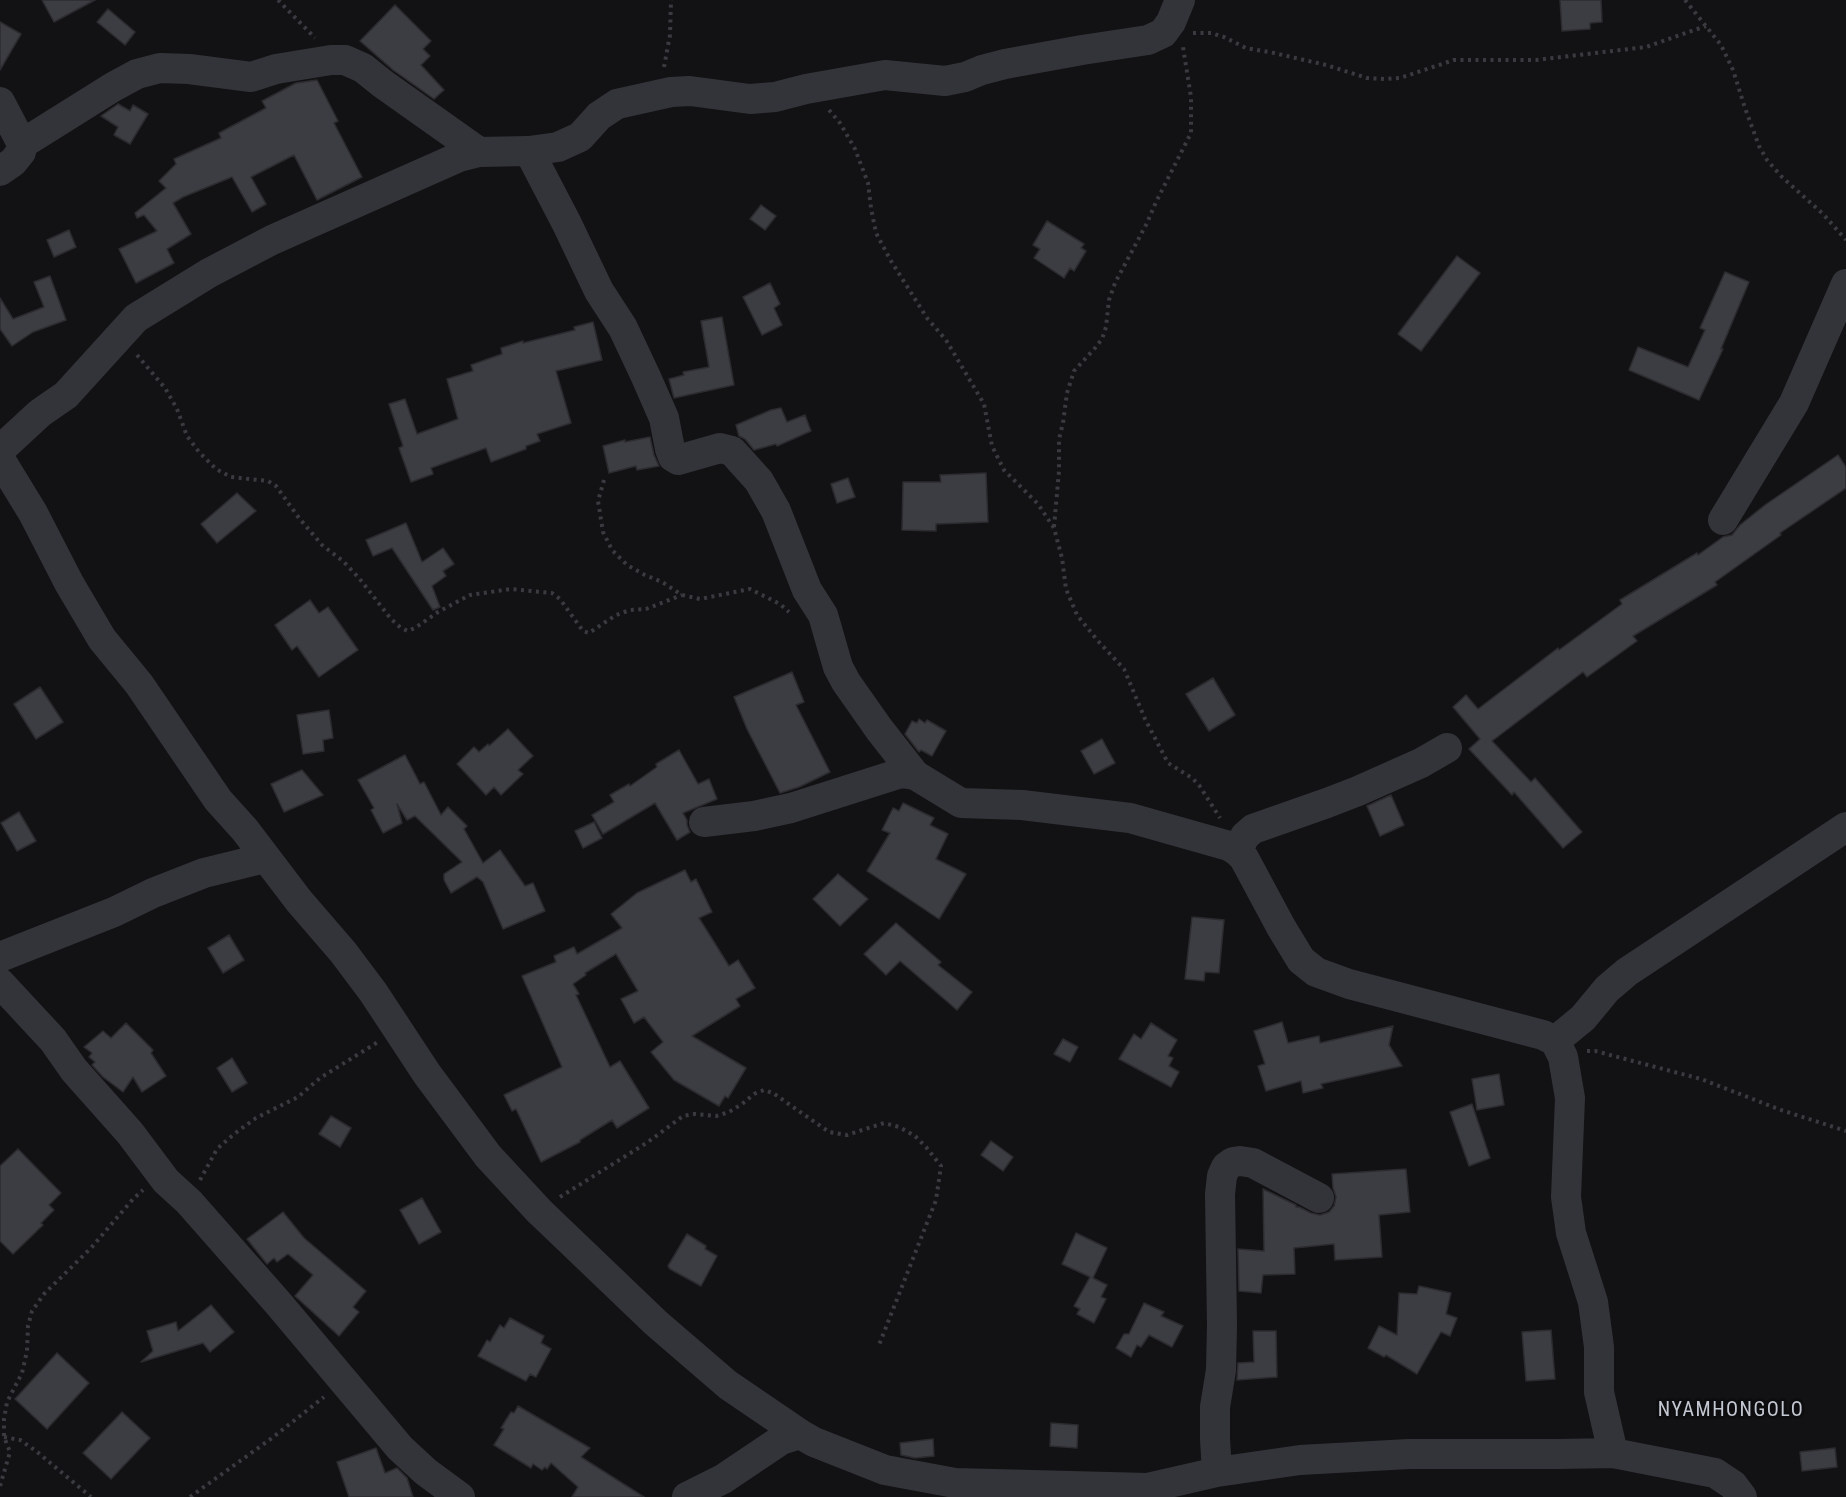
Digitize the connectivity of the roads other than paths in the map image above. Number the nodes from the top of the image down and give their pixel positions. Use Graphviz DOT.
graph roads {
  1 [pos="1180,0"];
  2 [pos="0,102"];
  3 [pos="22,144"];
  4 [pos="529,151"];
  5 [pos="479,152"];
  6 [pos="0,171"];
  7 [pos="1843,290"];
  8 [pos="0,450"];
  9 [pos="0,459"];
  10 [pos="1723,520"];
  11 [pos="1447,748"];
  12 [pos="915,776"];
  13 [pos="704,822"];
  14 [pos="1846,827"];
  15 [pos="1233,848"];
  16 [pos="265,858"];
  17 [pos="0,957"];
  18 [pos="0,983"];
  19 [pos="1559,1049"];
  20 [pos="1319,1198"];
  21 [pos="800,1434"];
  22 [pos="1613,1453"];
  23 [pos="1217,1472"];
  24 [pos="1147,1492"];
  25 [pos="460,1497"];
  26 [pos="687,1497"];
  27 [pos="1742,1497"];
  1 -- 4 [label="street"];
  2 -- 3 [label="street"];
  3 -- 5 [label="street"];
  3 -- 6 [label="street"];
  4 -- 5 [label="street"];
  4 -- 12 [label="street"];
  5 -- 8 [label="street"];
  7 -- 10 [label="street"];
  9 -- 16 [label="street"];
  11 -- 15 [label="street"];
  12 -- 13 [label="street"];
  12 -- 15 [label="street"];
  14 -- 19 [label="street"];
  15 -- 19 [label="street"];
  16 -- 17 [label="street"];
  16 -- 21 [label="street"];
  18 -- 25 [label="street"];
  19 -- 22 [label="street"];
  20 -- 23 [label="street"];
  21 -- 24 [label="street"];
  21 -- 26 [label="street"];
  22 -- 23 [label="street"];
  22 -- 27 [label="street"];
  23 -- 24 [label="street"];
}
